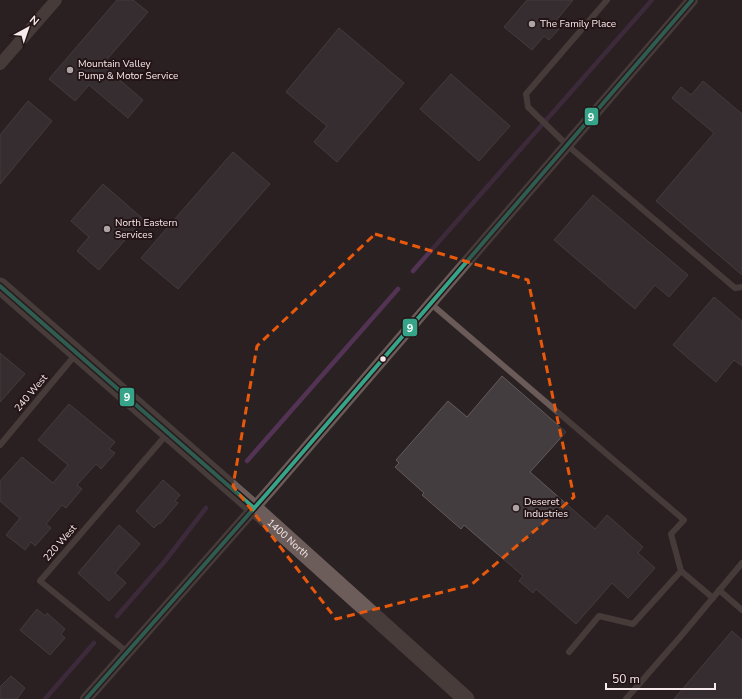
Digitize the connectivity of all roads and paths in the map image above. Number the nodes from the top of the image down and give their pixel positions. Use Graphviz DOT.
graph roads {
  1 [pos="56,0"];
  2 [pos="606,0"];
  3 [pos="692,0"];
  4 [pos="0,64"];
  5 [pos="567,145"];
  6 [pos="0,286"];
  7 [pos="742,287"];
  8 [pos="430,303"];
  9 [pos="77,353"];
  10 [pos="168,433"];
  11 [pos="0,445"];
  12 [pos="254,508"];
  13 [pos="742,563"];
  14 [pos="681,571"];
  15 [pos="719,590"];
  16 [pos="713,598"];
  17 [pos="742,610"];
  18 [pos="127,652"];
  19 [pos="568,652"];
  20 [pos="86,699"];
  21 [pos="466,699"];
  22 [pos="626,699"];
  1 -- 4 [label="street"];
  2 -- 5 [label="lane"];
  3 -- 5 [label="street"];
  5 -- 7 [label="lane"];
  5 -- 8 [label="street"];
  6 -- 9 [label="main road, 1400 North"];
  8 -- 12 [label="street"];
  8 -- 14 [label="lane"];
  9 -- 10 [label="main road, 1400 North"];
  9 -- 11 [label="lane, 240 West"];
  10 -- 12 [label="main road, 1400 North"];
  10 -- 18 [label="lane, 220 West"];
  12 -- 18 [label="street"];
  12 -- 21 [label="main road, 1400 North"];
  13 -- 15 [label="lane"];
  14 -- 16 [label="lane"];
  14 -- 19 [label="lane"];
  15 -- 16 [label="lane"];
  15 -- 17 [label="lane"];
  16 -- 22 [label="lane"];
  18 -- 20 [label="street"];
}
